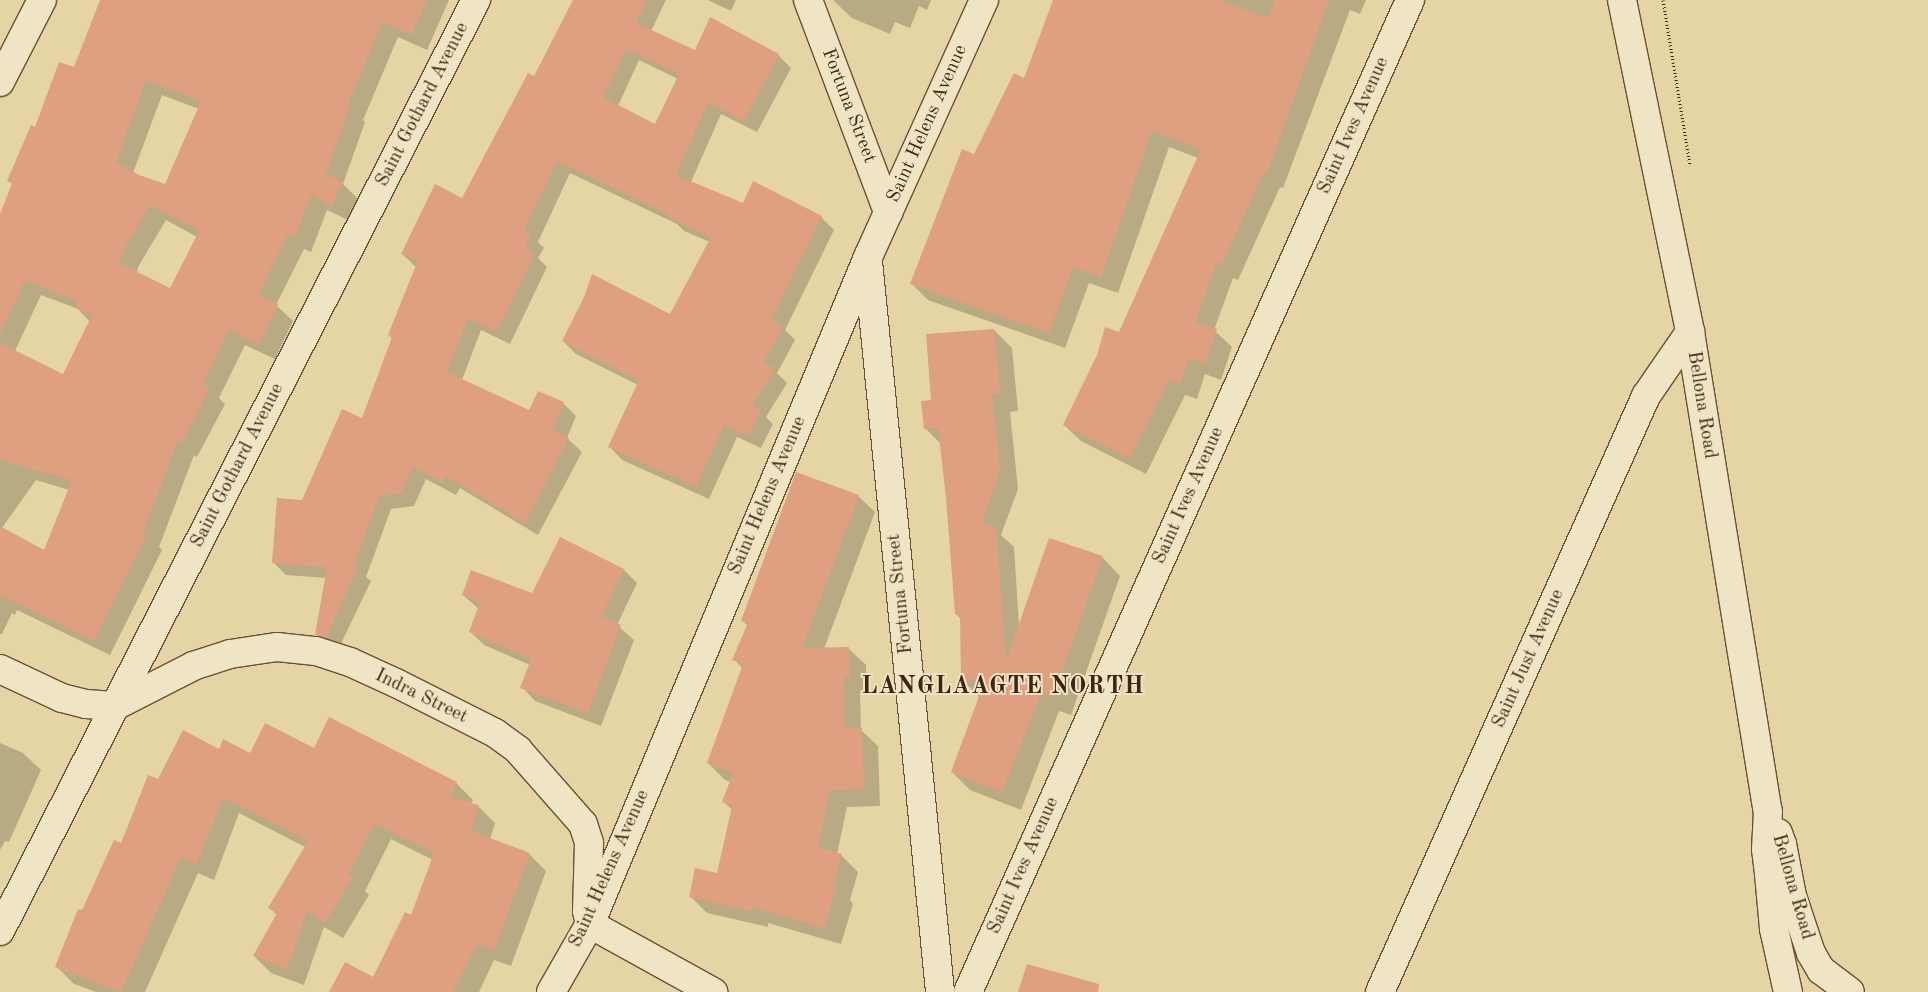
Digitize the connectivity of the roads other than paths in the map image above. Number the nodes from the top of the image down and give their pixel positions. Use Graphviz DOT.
graph roads {
  1 [pos="42,0"];
  2 [pos="476,0"];
  3 [pos="808,0"];
  4 [pos="984,0"];
  5 [pos="1410,0"];
  6 [pos="1622,0"];
  7 [pos="0,82"];
  8 [pos="888,212"];
  9 [pos="868,257"];
  10 [pos="1690,332"];
  11 [pos="0,669"];
  12 [pos="116,706"];
  13 [pos="1768,812"];
  14 [pos="590,924"];
  15 [pos="0,931"];
  16 [pos="1838,989"];
  17 [pos="551,992"];
  18 [pos="713,992"];
  19 [pos="940,992"];
  20 [pos="968,992"];
  21 [pos="1380,992"];
  22 [pos="1788,992"];
  1 -- 7 [label="street"];
  2 -- 12 [label="street, Saint Gothard Avenue"];
  3 -- 8 [label="street, Fortuna Street"];
  4 -- 8 [label="street, Saint Helens Avenue"];
  5 -- 20 [label="street, Saint Ives Avenue"];
  6 -- 10 [label="street, Bellona Road"];
  8 -- 9 [label="street, Saint Helens Avenue"];
  9 -- 14 [label="street, Saint Helens Avenue"];
  9 -- 19 [label="street, Fortuna Street"];
  10 -- 13 [label="street, Bellona Road"];
  10 -- 21 [label="street, Saint Just Avenue"];
  11 -- 12 [label="street"];
  12 -- 14 [label="street, Indra Street"];
  12 -- 15 [label="street, Saint Gothard Avenue"];
  13 -- 16 [label="street, Bellona Road"];
  13 -- 22 [label="street, Bellona Road"];
  14 -- 17 [label="street, Saint Helens Avenue"];
  14 -- 18 [label="street"];
}
